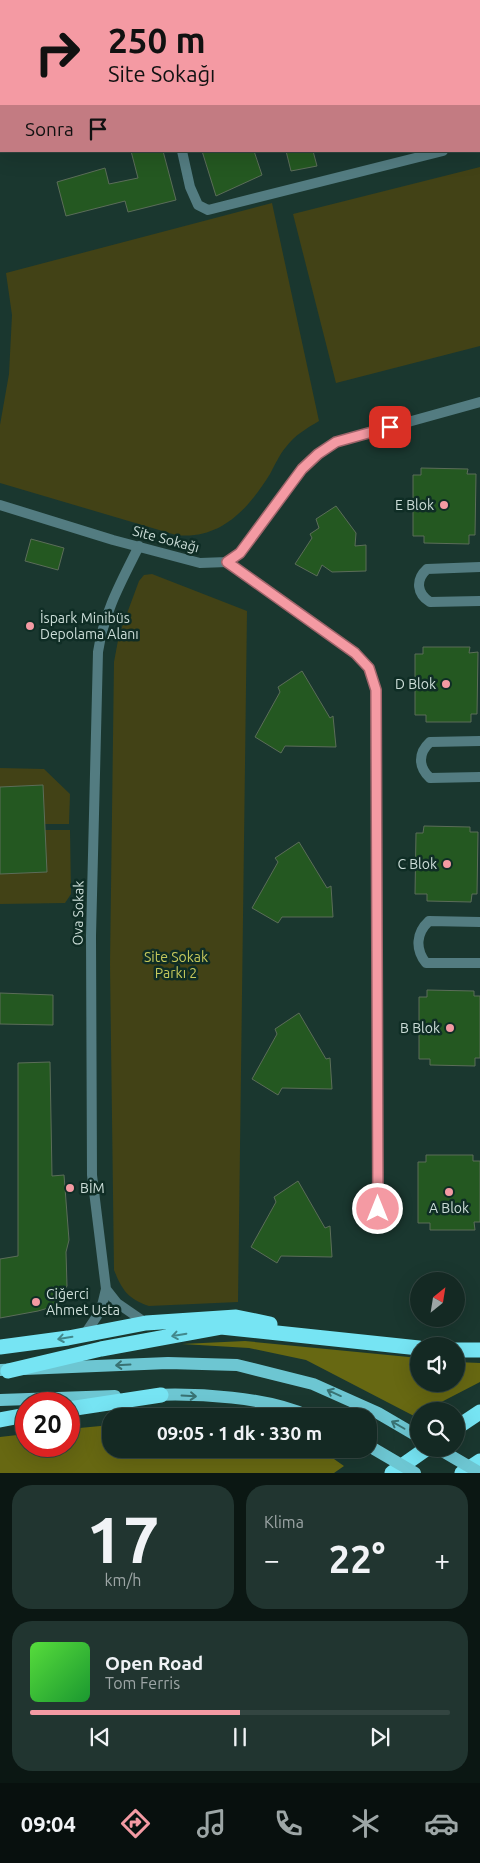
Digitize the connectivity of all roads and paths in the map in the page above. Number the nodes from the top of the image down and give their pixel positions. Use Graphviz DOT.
graph roads {
  1 [pos="182,152"];
  2 [pos="438,152"];
  3 [pos="480,402"];
  4 [pos="0,505"];
  5 [pos="139,546"];
  6 [pos="227,562"];
  7 [pos="480,567"];
  8 [pos="480,601"];
  9 [pos="480,741"];
  10 [pos="480,777"];
  11 [pos="480,922"];
  12 [pos="480,963"];
  13 [pos="378,1209"];
  14 [pos="106,1289"];
  15 [pos="146,1323"];
  16 [pos="85,1334"];
  17 [pos="372,1343"];
  18 [pos="0,1347"];
  19 [pos="410,1347"];
  20 [pos="465,1350"];
  21 [pos="480,1350"];
  22 [pos="4,1371"];
  23 [pos="161,1395"];
  24 [pos="0,1400"];
  25 [pos="80,1407"];
  26 [pos="282,1408"];
  27 [pos="480,1412"];
  28 [pos="15,1418"];
  29 [pos="0,1420"];
  30 [pos="465,1422"];
  31 [pos="410,1432"];
  32 [pos="377,1451"];
  33 [pos="415,1457"];
  34 [pos="453,1457"];
  35 [pos="480,1461"];
  36 [pos="392,1473"];
  37 [pos="415,1473"];
  38 [pos="462,1473"];
  39 [pos="480,1473"];
  1 -- 2 [label="street"];
  3 -- 6 [label="street"];
  4 -- 5 [label="street, Site Sokağı"];
  5 -- 6 [label="street, Site Sokağı"];
  5 -- 14 [label="street, Ova Sokak"];
  6 -- 13 [label="street"];
  7 -- 8 [label="street"];
  9 -- 10 [label="street"];
  11 -- 12 [label="street"];
  14 -- 15 [label="street"];
  14 -- 16 [label="street, Ova Sokak"];
  15 -- 16 [label="highway"];
  15 -- 17 [label="highway"];
  16 -- 18 [label="highway, one-way"];
  17 -- 19 [label="highway"];
  17 -- 22 [label="highway, one-way"];
  20 -- 21 [label="highway"];
  31 -- 22 [label="main road, one-way"];
  23 -- 24 [label="main road"];
  23 -- 25 [label="highway"];
  23 -- 26 [label="main road, one-way"];
  27 -- 30 [label="highway"];
  28 -- 29 [label="highway"];
  32 -- 37 [label="main road, bridge"];
  33 -- 36 [label="highway"];
  34 -- 39 [label="main road, bridge"];
  35 -- 38 [label="highway"];
}
